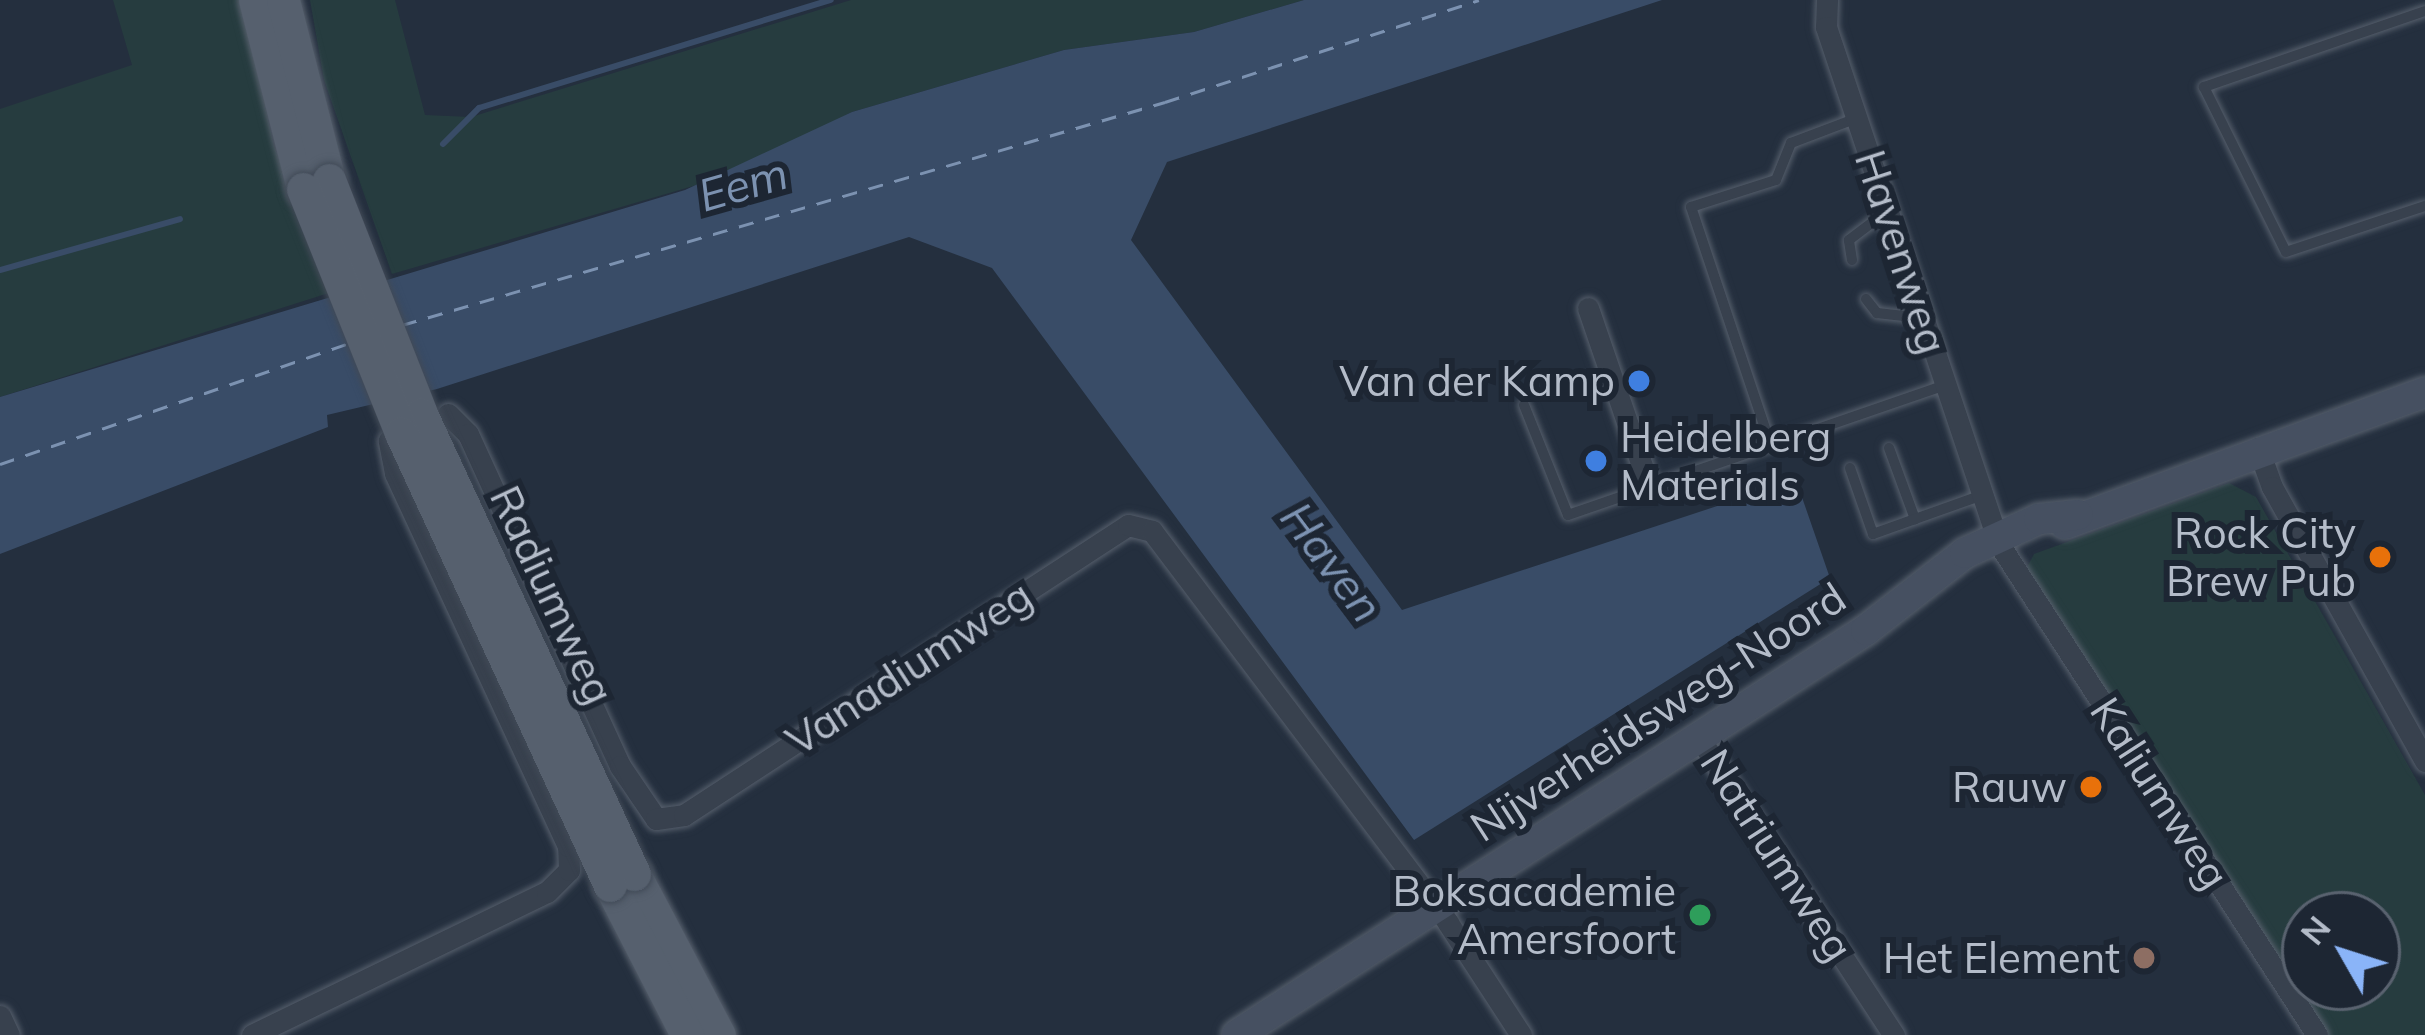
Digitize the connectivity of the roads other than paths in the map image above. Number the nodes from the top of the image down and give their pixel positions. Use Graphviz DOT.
graph roads {
  1 [pos="255,0"];
  2 [pos="283,0"];
  3 [pos="1827,0"];
  4 [pos="2425,11"];
  5 [pos="1857,118"];
  6 [pos="316,185"];
  7 [pos="2425,206"];
  8 [pos="1886,212"];
  9 [pos="1852,260"];
  10 [pos="1866,299"];
  11 [pos="1588,308"];
  12 [pos="1923,318"];
  13 [pos="1946,385"];
  14 [pos="2425,392"];
  15 [pos="1523,405"];
  16 [pos="448,414"];
  17 [pos="389,441"];
  18 [pos="1770,443"];
  19 [pos="1889,448"];
  20 [pos="2258,448"];
  21 [pos="1850,468"];
  22 [pos="1649,486"];
  23 [pos="1980,496"];
  24 [pos="1915,519"];
  25 [pos="2000,544"];
  26 [pos="1699,736"];
  27 [pos="2425,761"];
  28 [pos="622,880"];
  29 [pos="1434,907"];
  30 [pos="0,1016"];
  31 [pos="9,1035"];
  32 [pos="252,1035"];
  33 [pos="687,1035"];
  34 [pos="719,1035"];
  35 [pos="1237,1035"];
  36 [pos="1521,1035"];
  37 [pos="1894,1035"];
  38 [pos="2317,1035"];
  1 -- 6 [label="main road"];
  2 -- 6 [label="main road"];
  3 -- 5 [label="street, Havenweg"];
  4 -- 7 [label="lane"];
  5 -- 8 [label="street, Havenweg"];
  5 -- 18 [label="lane, Havenweg"];
  6 -- 28 [label="main road, Radiumweg, bridge"];
  8 -- 9 [label="lane"];
  8 -- 12 [label="street, Havenweg"];
  10 -- 12 [label="lane"];
  11 -- 22 [label="street"];
  12 -- 13 [label="street, Havenweg"];
  13 -- 18 [label="lane, Havenweg"];
  13 -- 23 [label="street, Havenweg"];
  14 -- 20 [label="street, Nijverheidsweg-Noord"];
  15 -- 22 [label="lane, Havenweg"];
  16 -- 29 [label="street, Vanadiumweg"];
  17 -- 32 [label="street"];
  18 -- 22 [label="lane, Havenweg"];
  19 -- 24 [label="lane"];
  20 -- 25 [label="street, Nijverheidsweg-Noord"];
  20 -- 27 [label="street"];
  21 -- 24 [label="lane"];
  23 -- 24 [label="lane"];
  23 -- 25 [label="street, Havenweg"];
  25 -- 26 [label="street, Nijverheidsweg-Noord"];
  25 -- 38 [label="street, Kaliumweg"];
  26 -- 29 [label="street, Nijverheidsweg-Noord"];
  26 -- 37 [label="street, Natriumweg"];
  28 -- 33 [label="main road, Radiumweg"];
  28 -- 34 [label="main road, Radiumweg"];
  29 -- 35 [label="street, Nijverheidsweg-Noord"];
  29 -- 36 [label="street"];
  30 -- 31 [label="street"];
}
